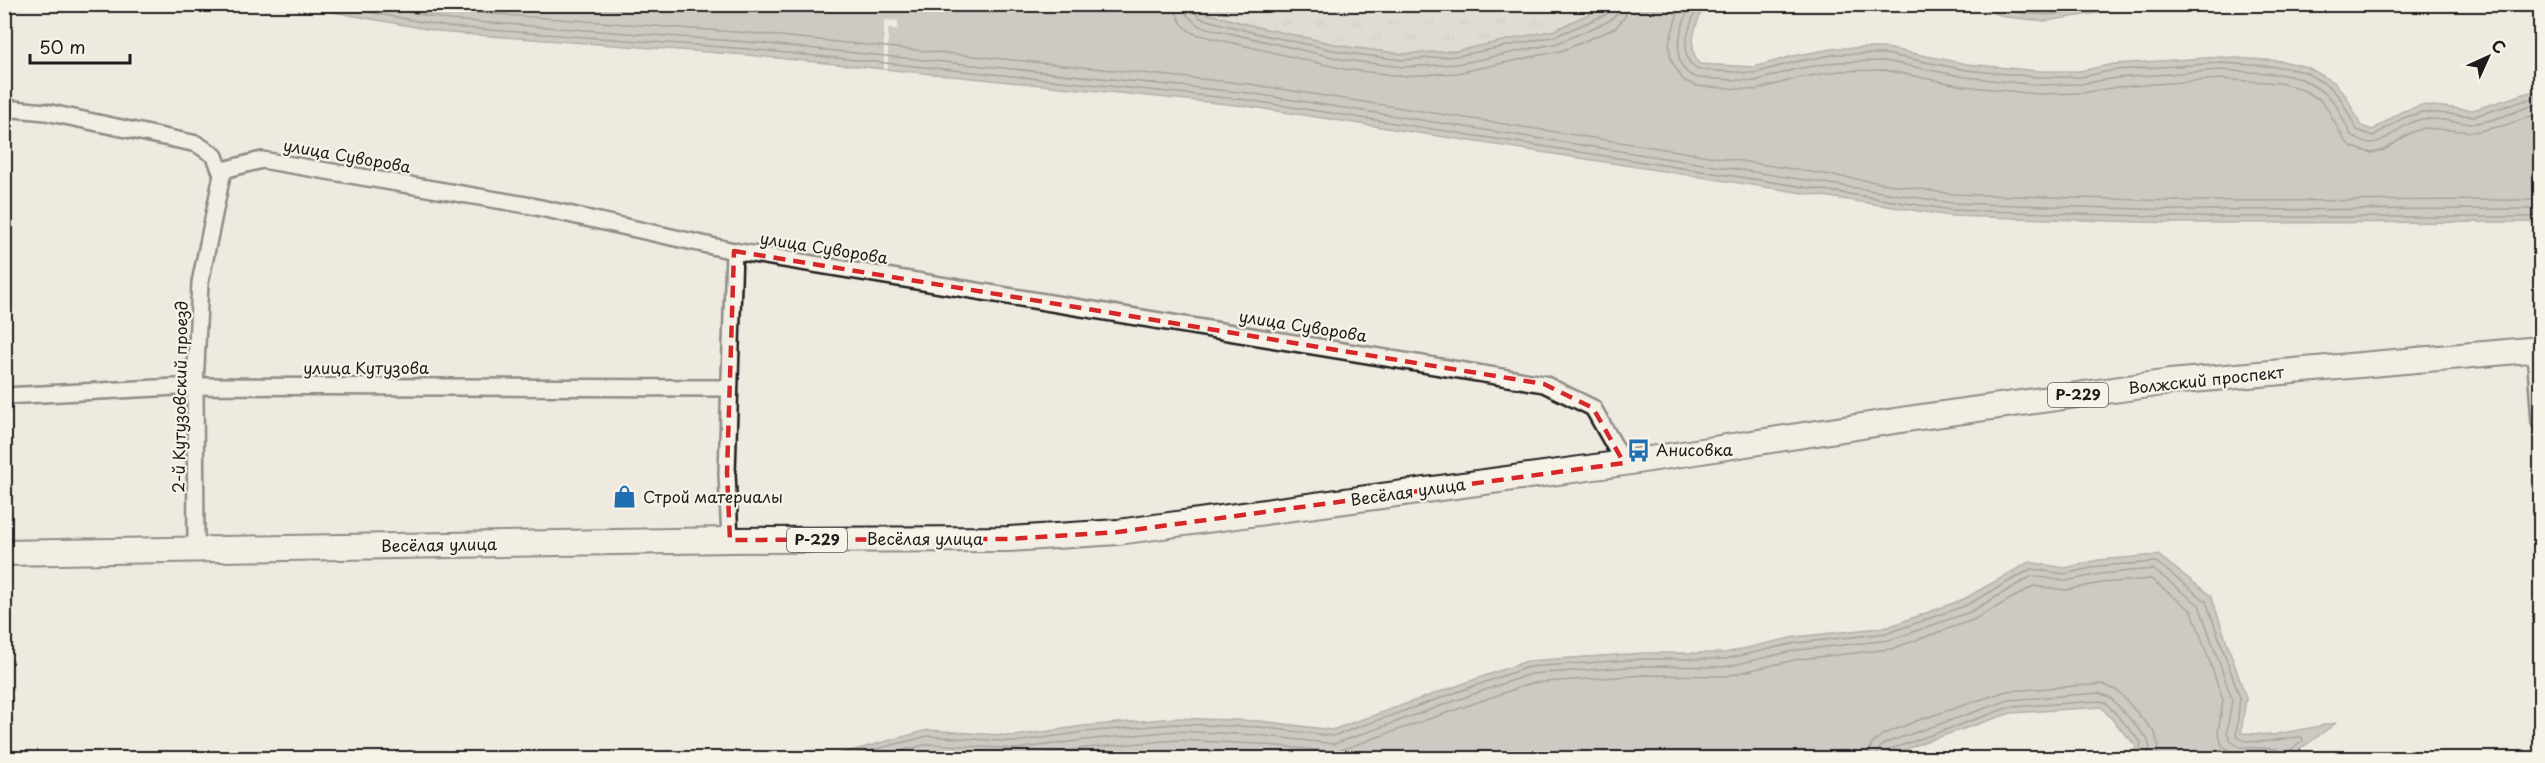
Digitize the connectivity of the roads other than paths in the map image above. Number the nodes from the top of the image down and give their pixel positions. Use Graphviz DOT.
graph roads {
  1 [pos="4,108"];
  2 [pos="222,175"];
  3 [pos="734,251"];
  4 [pos="2538,350"];
  5 [pos="195,386"];
  6 [pos="728,388"];
  7 [pos="4,396"];
  8 [pos="2541,422"];
  9 [pos="1624,463"];
  10 [pos="730,540"];
  11 [pos="196,549"];
  12 [pos="4,553"];
  1 -- 2 [label="street"];
  2 -- 3 [label="street, улица Суворова"];
  2 -- 5 [label="street, 2-й Кутузовский проезд"];
  3 -- 6 [label="street"];
  3 -- 9 [label="street, улица Суворова"];
  4 -- 8 [label="street"];
  4 -- 9 [label="main road, Волжский проспект / Р-229"];
  5 -- 6 [label="street, улица Кутузова"];
  5 -- 7 [label="street, улица Кутузова"];
  5 -- 11 [label="street, 2-й Кутузовский проезд"];
  6 -- 10 [label="street"];
  9 -- 10 [label="main road, Весёлая улица / Р-229"];
  10 -- 11 [label="main road, Весёлая улица / Р-229"];
  11 -- 12 [label="main road, Весёлая улица / Р-229"];
}
